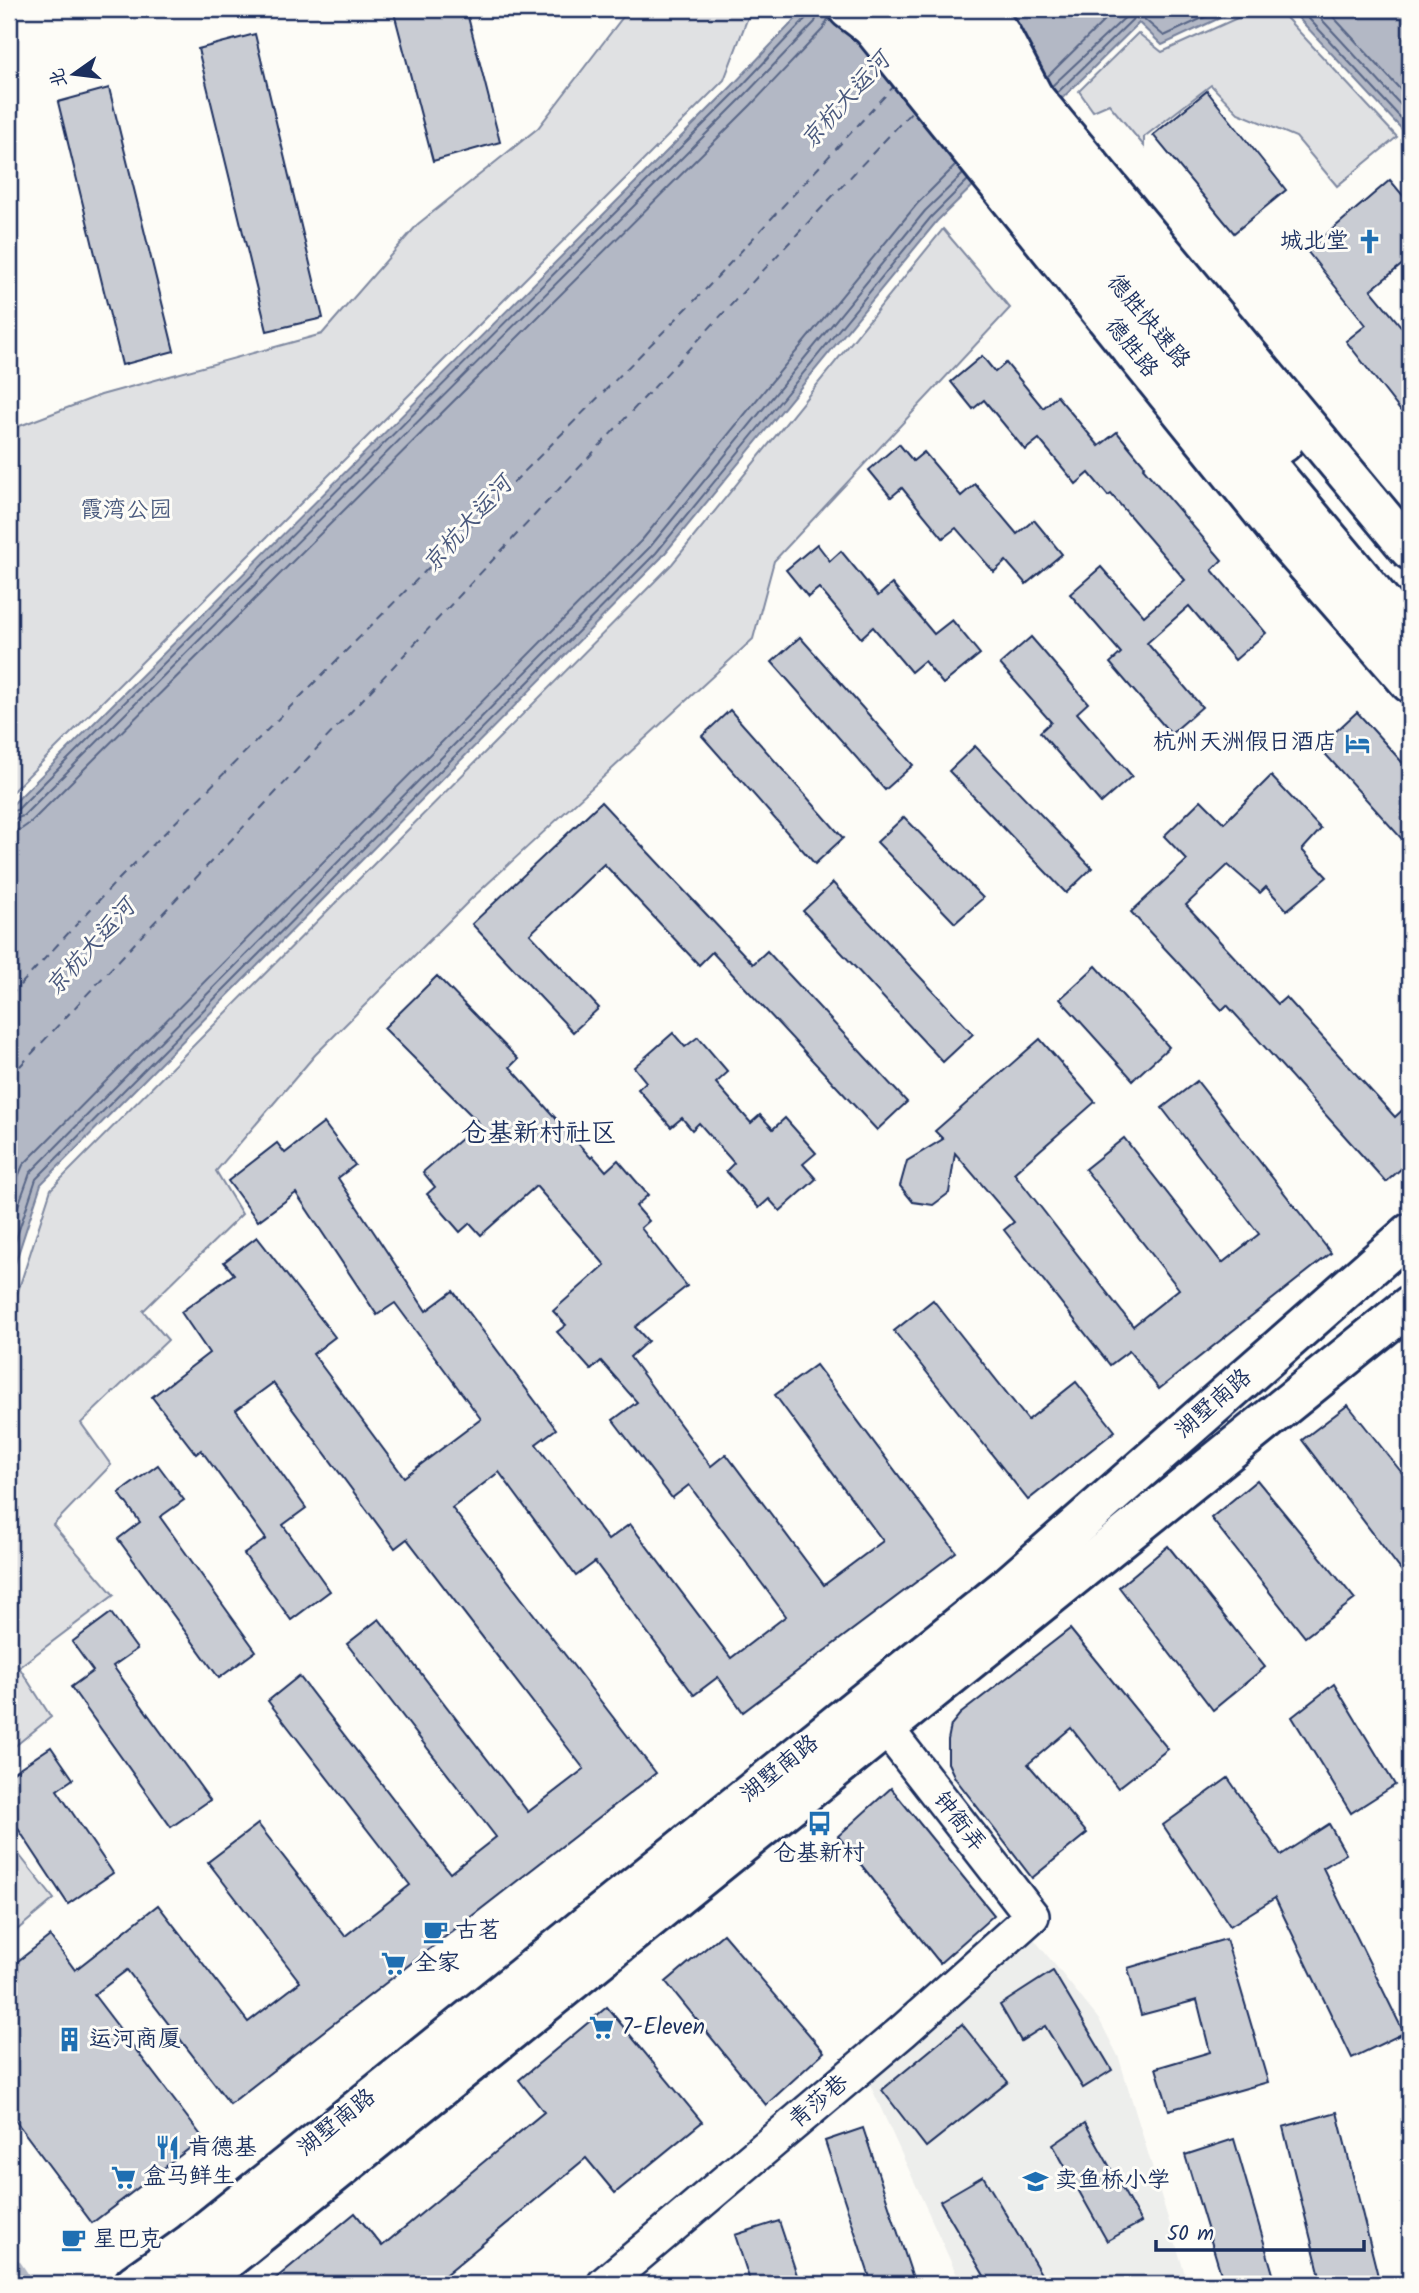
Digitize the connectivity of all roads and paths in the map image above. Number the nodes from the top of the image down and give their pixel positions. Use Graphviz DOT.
graph roads {
  1 [pos="930,9"];
  2 [pos="960,9"];
  3 [pos="983,9"];
  4 [pos="866,14"];
  5 [pos="1034,98"];
  6 [pos="1410,550"];
  7 [pos="1410,600"];
  8 [pos="1410,636"];
  9 [pos="1410,683"];
  10 [pos="1410,1233"];
  11 [pos="1410,1305"];
  12 [pos="886,1728"];
  13 [pos="1032,1916"];
  14 [pos="134,2284"];
  15 [pos="197,2284"];
  16 [pos="604,2284"];
  1 -- 7 [label="main road, 德胜快速路"];
  2 -- 5 [label="main road"];
  3 -- 5 [label="main road"];
  4 -- 8 [label="main road, 德胜快速路"];
  4 -- 9 [label="main road, 德胜路"];
  5 -- 6 [label="main road"];
  10 -- 14 [label="main road, 湖墅南路"];
  11 -- 12 [label="main road, 湖墅南路"];
  12 -- 13 [label="street, 钟衙弄"];
  12 -- 15 [label="main road, 湖墅南路"];
  13 -- 16 [label="street, 青莎巷"];
}
